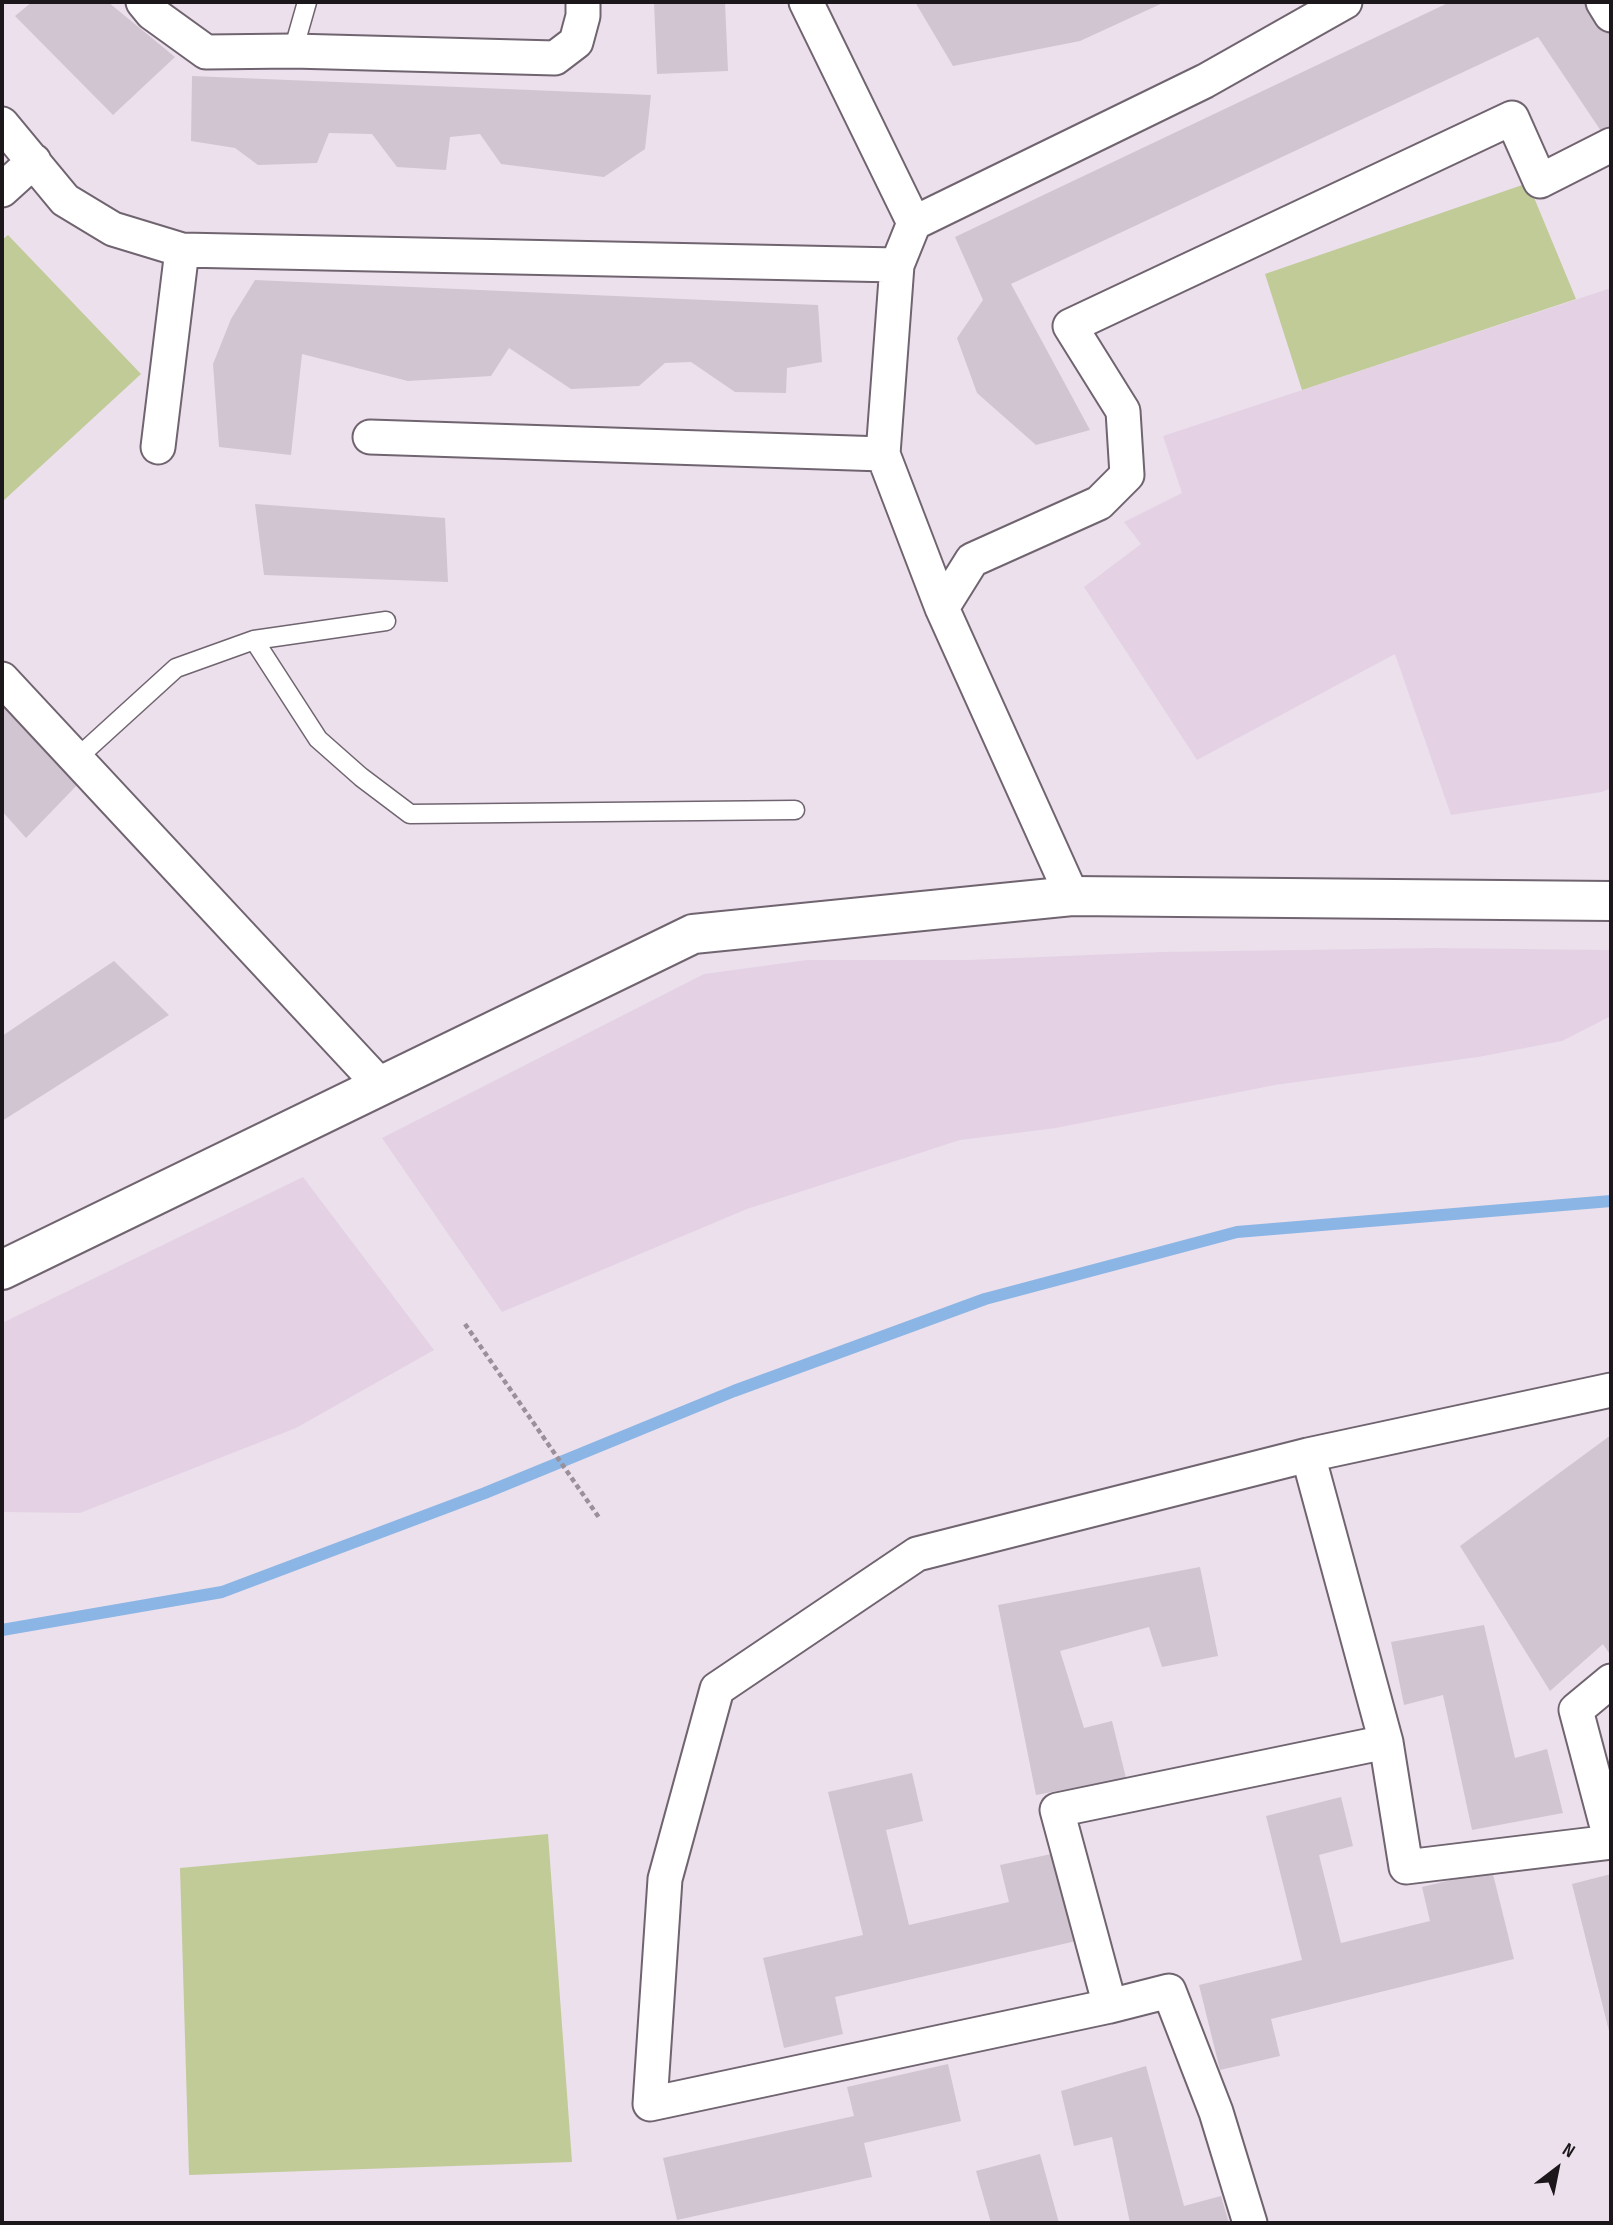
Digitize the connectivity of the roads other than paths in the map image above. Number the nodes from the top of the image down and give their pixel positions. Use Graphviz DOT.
graph roads {
  1 [pos="143,2"];
  2 [pos="307,2"];
  3 [pos="583,2"];
  4 [pos="806,2"];
  5 [pos="1345,2"];
  6 [pos="1603,2"];
  7 [pos="1611,15"];
  8 [pos="293,51"];
  9 [pos="2,124"];
  10 [pos="1611,145"];
  11 [pos="34,161"];
  12 [pos="2,190"];
  13 [pos="914,223"];
  14 [pos="182,250"];
  15 [pos="897,265"];
  16 [pos="370,438"];
  17 [pos="158,447"];
  18 [pos="883,454"];
  19 [pos="942,608"];
  20 [pos="386,621"];
  21 [pos="254,640"];
  22 [pos="2,679"];
  23 [pos="76,759"];
  24 [pos="795,810"];
  25 [pos="1072,896"];
  26 [pos="1611,901"];
  27 [pos="381,1086"];
  28 [pos="2,1270"];
  29 [pos="1611,1391"];
  30 [pos="1308,1455"];
  31 [pos="1611,1681"];
  32 [pos="1386,1742"];
  33 [pos="1611,1842"];
  34 [pos="1110,2006"];
  35 [pos="1250,2223"];
  1 -- 8 [label="street"];
  2 -- 8 [label="lane"];
  3 -- 8 [label="street"];
  4 -- 13 [label="street"];
  5 -- 13 [label="street"];
  6 -- 7 [label="street"];
  9 -- 11 [label="street"];
  10 -- 19 [label="street"];
  11 -- 12 [label="street"];
  11 -- 14 [label="street"];
  13 -- 15 [label="street"];
  14 -- 15 [label="street"];
  14 -- 17 [label="street"];
  15 -- 18 [label="street"];
  16 -- 18 [label="street"];
  18 -- 19 [label="street"];
  19 -- 25 [label="street"];
  20 -- 21 [label="lane"];
  21 -- 23 [label="lane"];
  21 -- 24 [label="lane"];
  22 -- 23 [label="street"];
  23 -- 27 [label="street"];
  25 -- 26 [label="main road"];
  25 -- 27 [label="main road"];
  27 -- 28 [label="main road"];
  29 -- 30 [label="street"];
  30 -- 32 [label="street"];
  30 -- 34 [label="street"];
  31 -- 33 [label="street"];
  32 -- 33 [label="street"];
  32 -- 34 [label="street"];
  34 -- 35 [label="street"];
}
